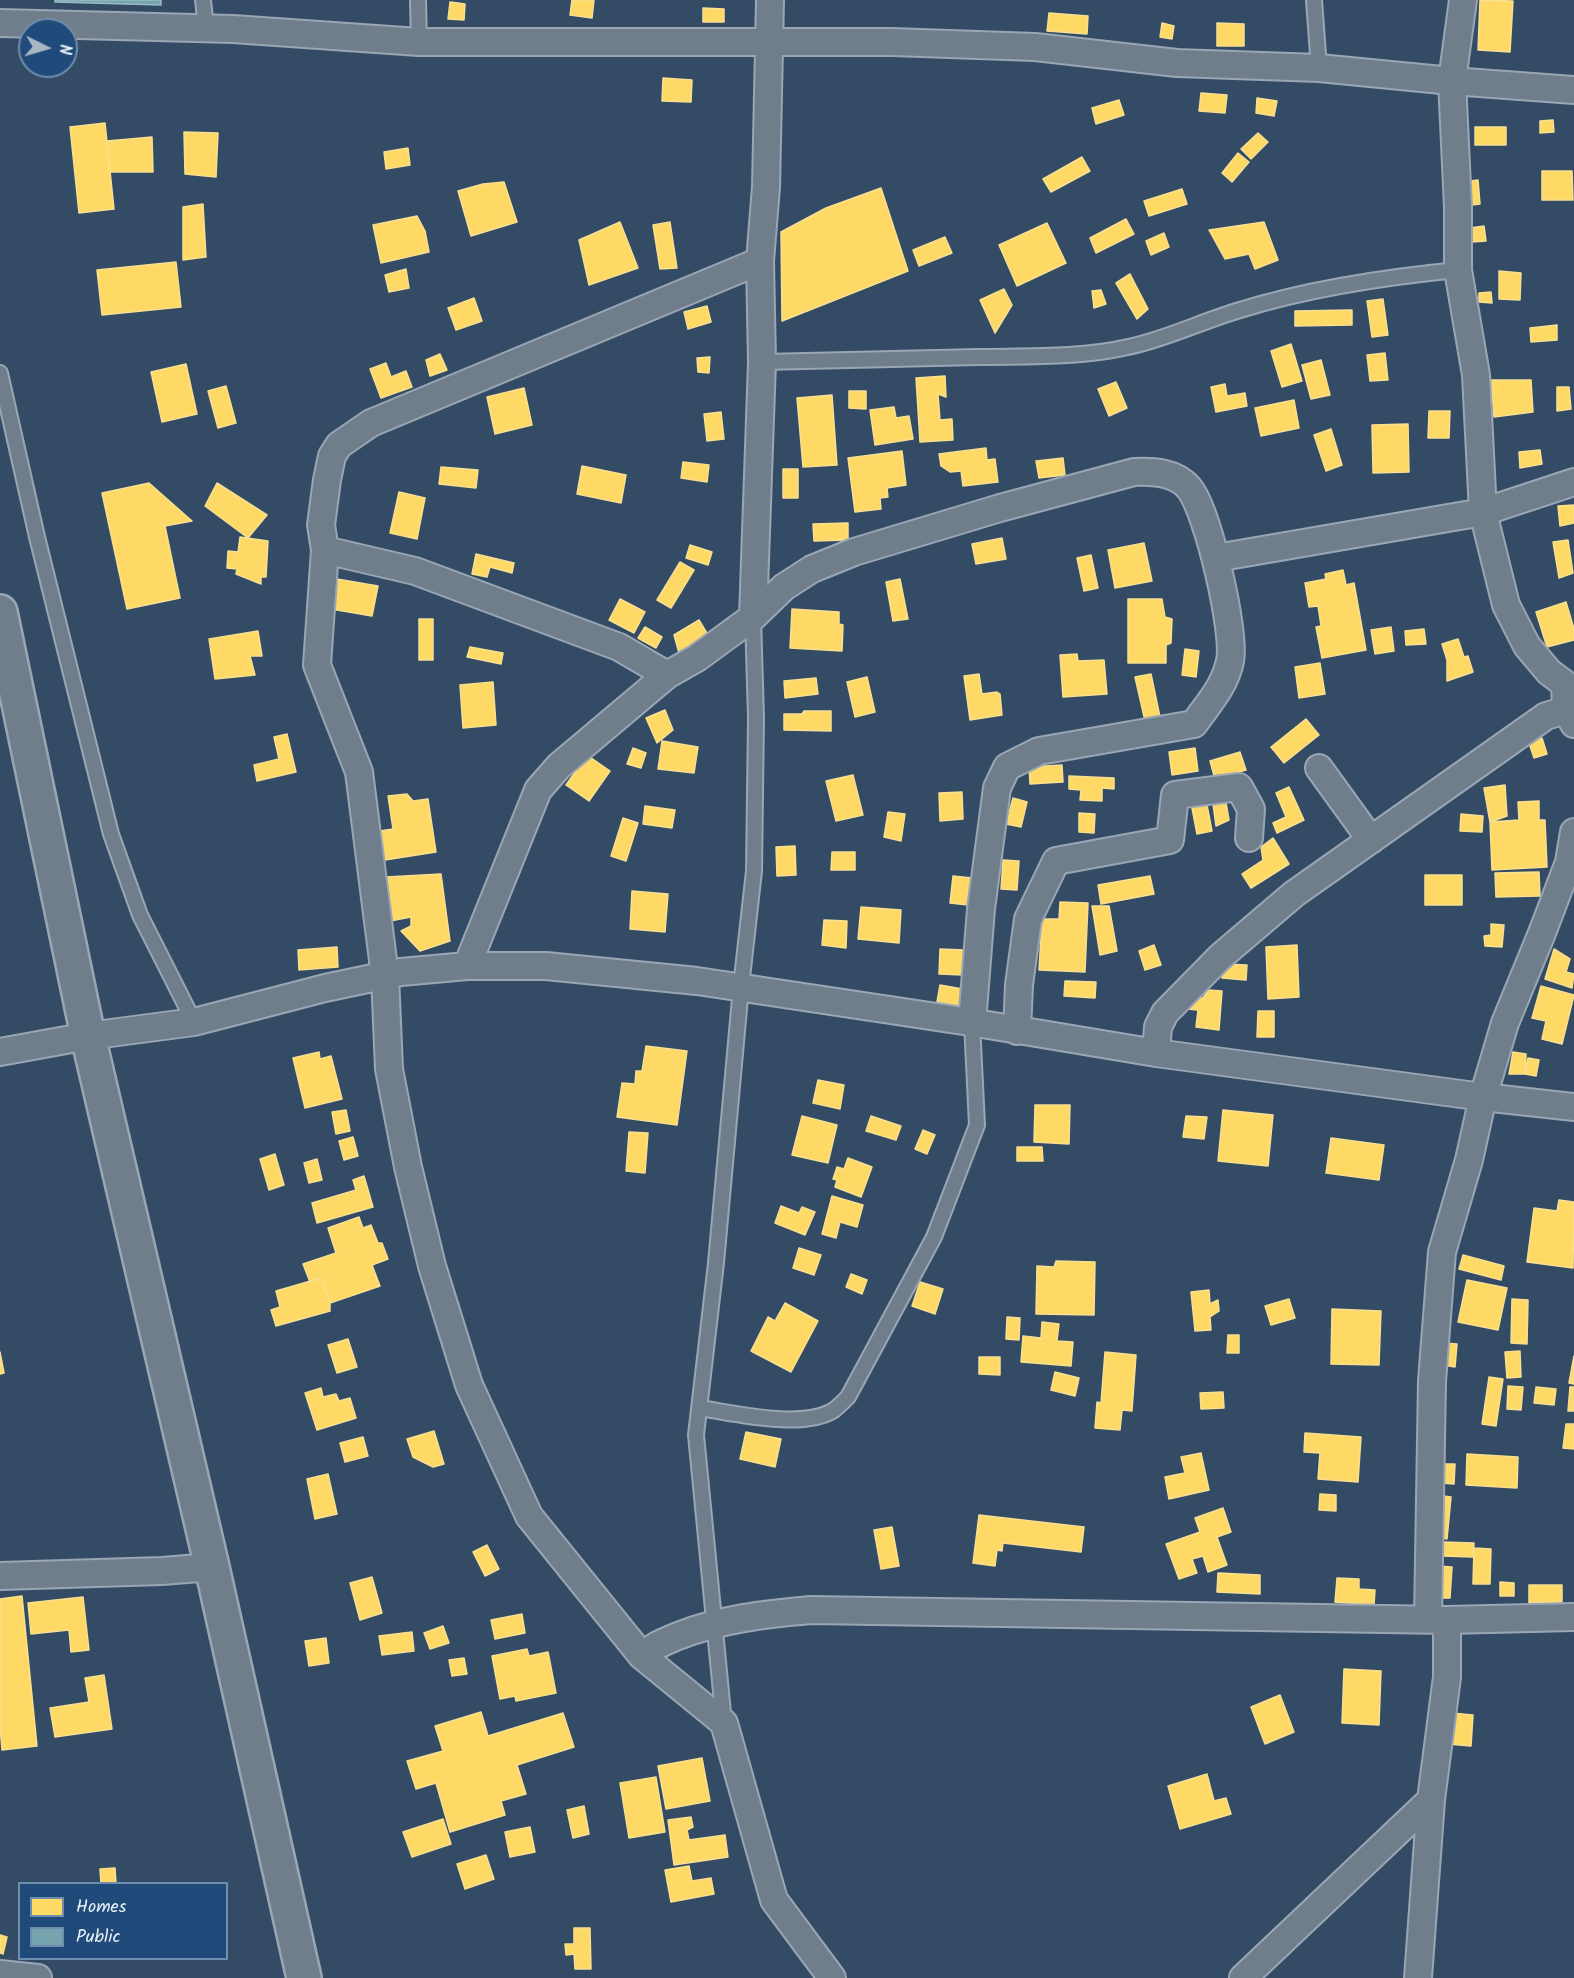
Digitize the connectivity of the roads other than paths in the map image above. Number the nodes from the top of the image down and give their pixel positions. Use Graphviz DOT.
graph roads {
  1 [pos="203,0"];
  2 [pos="418,0"];
  3 [pos="770,0"];
  4 [pos="1314,0"];
  5 [pos="1463,0"];
  6 [pos="0,23"];
  7 [pos="206,28"];
  8 [pos="419,42"];
  9 [pos="769,43"];
  10 [pos="1319,68"];
  11 [pos="1452,81"];
  12 [pos="1574,90"];
  13 [pos="760,261"];
  14 [pos="1458,270"];
  15 [pos="762,362"];
  16 [pos="0,373"];
  17 [pos="1574,482"];
  18 [pos="1483,512"];
  19 [pos="325,550"];
  20 [pos="1216,558"];
  21 [pos="0,612"];
  22 [pos="753,617"];
  23 [pos="667,675"];
  24 [pos="1571,712"];
  25 [pos="1319,768"];
  26 [pos="1574,832"];
  27 [pos="1249,838"];
  28 [pos="1371,840"];
  29 [pos="467,966"];
  30 [pos="386,976"];
  31 [pos="741,987"];
  32 [pos="194,1022"];
  33 [pos="972,1023"];
  34 [pos="1017,1031"];
  35 [pos="88,1036"];
  36 [pos="0,1052"];
  37 [pos="1156,1053"];
  38 [pos="1483,1097"];
  39 [pos="1574,1107"];
  40 [pos="699,1408"];
  41 [pos="212,1567"];
  42 [pos="0,1576"];
  43 [pos="1574,1617"];
  44 [pos="1437,1620"];
  45 [pos="715,1624"];
  46 [pos="642,1656"];
  47 [pos="724,1723"];
  48 [pos="1431,1800"];
  49 [pos="0,1974"];
  50 [pos="38,1978"];
  51 [pos="304,1978"];
  52 [pos="832,1978"];
  53 [pos="1243,1978"];
  54 [pos="1418,1978"];
  1 -- 7 [label="lane"];
  2 -- 8 [label="lane"];
  3 -- 9 [label="street"];
  4 -- 10 [label="lane"];
  5 -- 11 [label="street"];
  6 -- 7 [label="street"];
  7 -- 8 [label="street"];
  8 -- 9 [label="street"];
  9 -- 10 [label="street"];
  9 -- 13 [label="street"];
  10 -- 11 [label="street"];
  11 -- 12 [label="street"];
  11 -- 14 [label="street"];
  13 -- 15 [label="street"];
  13 -- 19 [label="street"];
  14 -- 15 [label="lane"];
  14 -- 18 [label="street"];
  15 -- 22 [label="street"];
  16 -- 32 [label="lane"];
  17 -- 18 [label="street"];
  18 -- 20 [label="street"];
  18 -- 24 [label="street"];
  19 -- 23 [label="street"];
  19 -- 30 [label="street"];
  20 -- 22 [label="street"];
  20 -- 33 [label="street"];
  21 -- 35 [label="highway"];
  22 -- 23 [label="street"];
  22 -- 31 [label="lane"];
  23 -- 29 [label="street"];
  24 -- 28 [label="street"];
  25 -- 28 [label="street"];
  26 -- 38 [label="street"];
  27 -- 34 [label="street"];
  28 -- 37 [label="street"];
  29 -- 30 [label="street"];
  29 -- 31 [label="street"];
  30 -- 32 [label="street"];
  30 -- 46 [label="street"];
  31 -- 33 [label="street"];
  31 -- 40 [label="lane"];
  32 -- 35 [label="street"];
  33 -- 34 [label="street"];
  33 -- 40 [label="lane"];
  34 -- 37 [label="street"];
  35 -- 36 [label="street"];
  35 -- 41 [label="highway"];
  37 -- 38 [label="street"];
  38 -- 39 [label="street"];
  38 -- 44 [label="street"];
  40 -- 45 [label="lane"];
  41 -- 42 [label="street"];
  41 -- 51 [label="highway"];
  43 -- 44 [label="street"];
  44 -- 45 [label="street"];
  44 -- 48 [label="street"];
  45 -- 46 [label="street"];
  45 -- 47 [label="lane"];
  46 -- 47 [label="street"];
  47 -- 52 [label="street"];
  48 -- 53 [label="street"];
  48 -- 54 [label="street"];
  49 -- 50 [label="street"];
}
